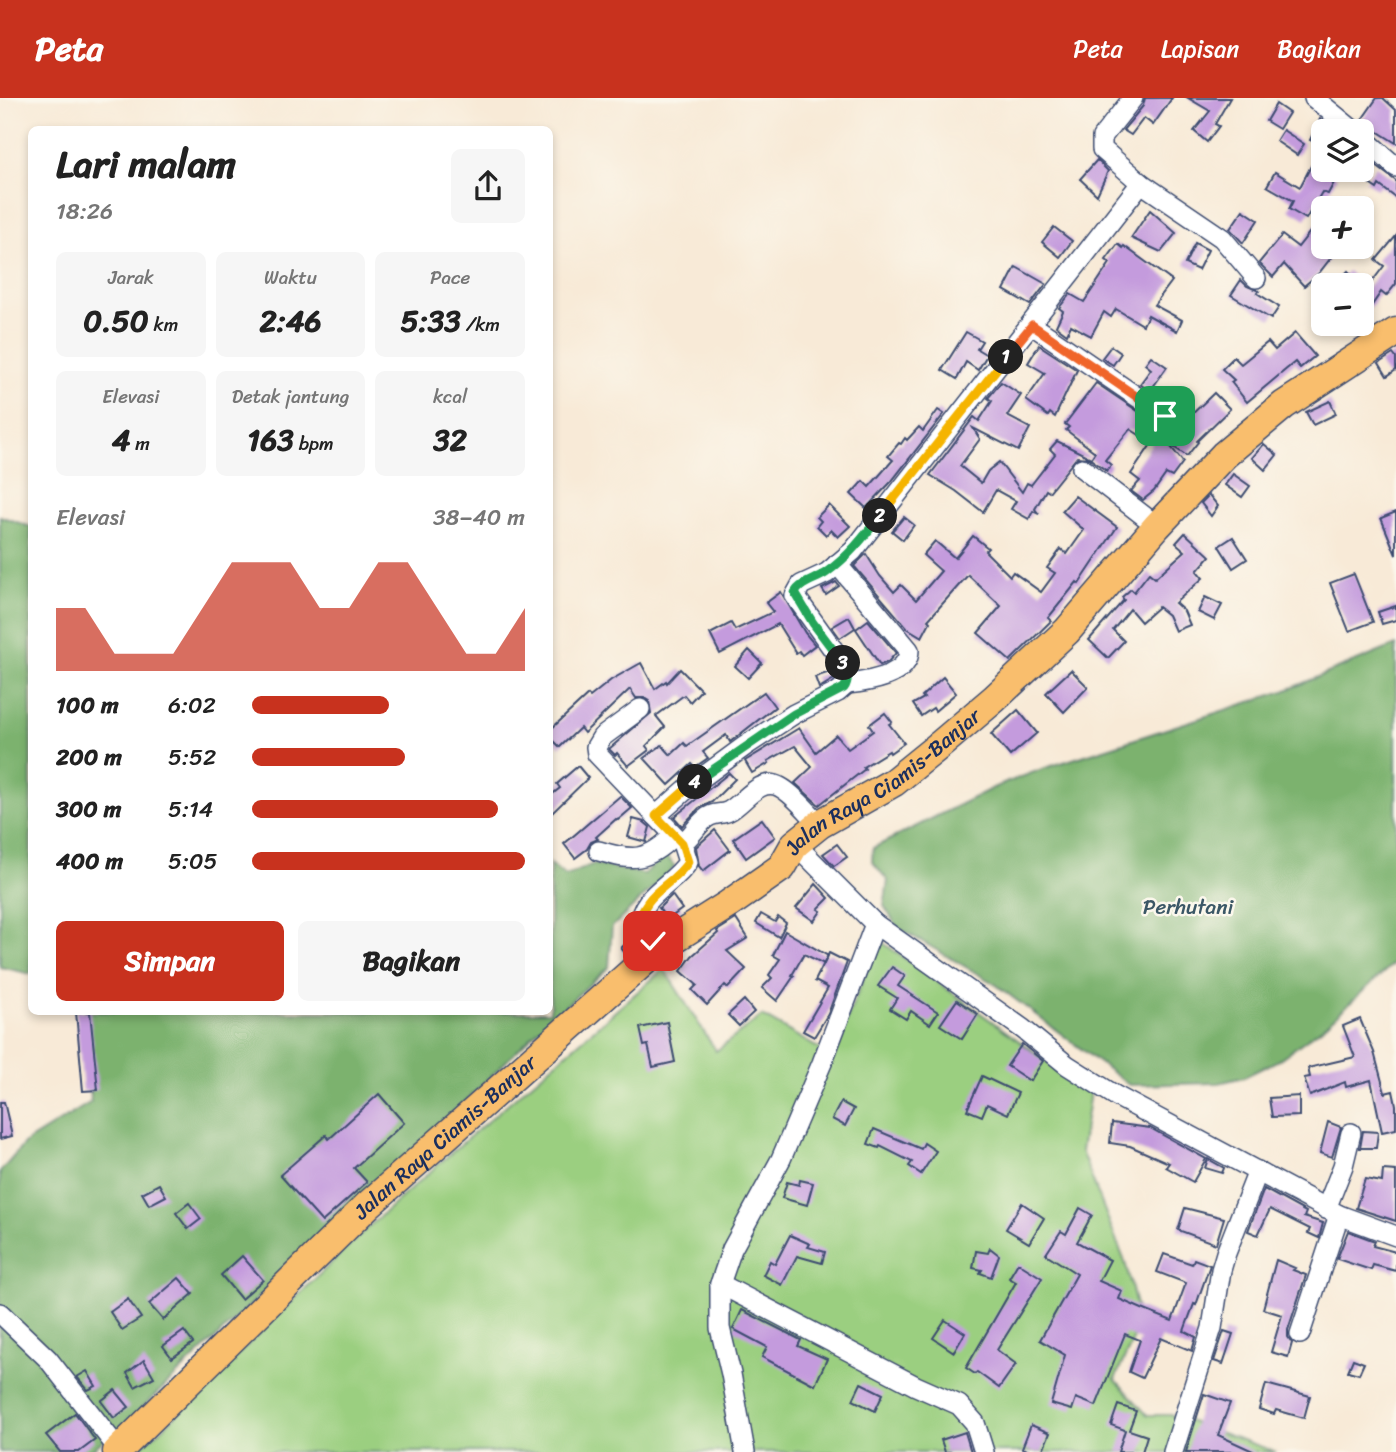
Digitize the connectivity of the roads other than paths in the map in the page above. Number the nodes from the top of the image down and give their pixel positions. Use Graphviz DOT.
graph roads {
  1 [pos="1133,98"];
  2 [pos="1314,98"];
  3 [pos="1339,119"];
  4 [pos="1374,148"];
  5 [pos="1396,167"];
  6 [pos="1141,183"];
  7 [pos="1256,278"];
  8 [pos="1032,325"];
  9 [pos="1396,332"];
  10 [pos="1165,416"];
  11 [pos="1082,468"];
  12 [pos="1157,526"];
  13 [pos="837,564"];
  14 [pos="847,684"];
  15 [pos="640,709"];
  16 [pos="656,816"];
  17 [pos="820,824"];
  18 [pos="677,839"];
  19 [pos="795,844"];
  20 [pos="599,851"];
  21 [pos="875,924"];
  22 [pos="658,949"];
  23 [pos="1351,1133"];
  24 [pos="1258,1171"];
  25 [pos="1333,1212"];
  26 [pos="1396,1236"];
  27 [pos="720,1284"];
  28 [pos="0,1313"];
  29 [pos="1300,1334"];
  30 [pos="118,1451"];
  31 [pos="1175,1451"];
  32 [pos="745,1452"];
  33 [pos="984,1452"];
  1 -- 6 [label="street"];
  2 -- 3 [label="street"];
  4 -- 5 [label="street"];
  6 -- 7 [label="street"];
  6 -- 8 [label="street"];
  8 -- 10 [label="street"];
  8 -- 13 [label="street"];
  9 -- 12 [label="highway, Jalan Raya Ciamis-Banjar"];
  11 -- 12 [label="street"];
  12 -- 17 [label="highway, Jalan Raya Ciamis-Banjar"];
  13 -- 14 [label="street"];
  13 -- 14 [label="street"];
  14 -- 16 [label="street"];
  15 -- 16 [label="street"];
  16 -- 18 [label="street"];
  17 -- 18 [label="street"];
  17 -- 19 [label="highway, Jalan Raya Ciamis-Banjar"];
  18 -- 20 [label="street"];
  18 -- 22 [label="street"];
  19 -- 21 [label="street"];
  19 -- 22 [label="highway, Jalan Raya Ciamis-Banjar"];
  21 -- 24 [label="street"];
  21 -- 27 [label="street"];
  22 -- 30 [label="highway, Jalan Raya Ciamis-Banjar"];
  23 -- 25 [label="street"];
  24 -- 25 [label="street"];
  24 -- 31 [label="street"];
  25 -- 26 [label="street"];
  25 -- 29 [label="street"];
  27 -- 32 [label="street"];
  27 -- 33 [label="street"];
  28 -- 30 [label="street"];
}
